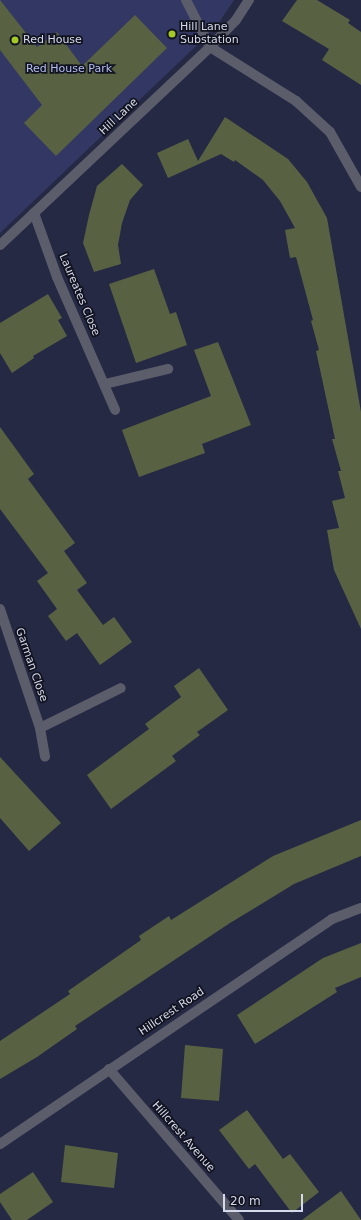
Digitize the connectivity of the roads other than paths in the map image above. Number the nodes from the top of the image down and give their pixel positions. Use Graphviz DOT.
graph roads {
  1 [pos="186,0"];
  2 [pos="249,0"];
  3 [pos="210,47"];
  4 [pos="361,187"];
  5 [pos="34,213"];
  6 [pos="0,245"];
  7 [pos="168,368"];
  8 [pos="105,384"];
  9 [pos="115,410"];
  10 [pos="0,609"];
  11 [pos="121,688"];
  12 [pos="40,728"];
  13 [pos="45,757"];
  14 [pos="361,908"];
  15 [pos="109,1069"];
  16 [pos="0,1144"];
  17 [pos="238,1220"];
  1 -- 3 [label="street"];
  2 -- 3 [label="street, Hill Lane"];
  3 -- 4 [label="street"];
  3 -- 5 [label="street, Hill Lane"];
  5 -- 6 [label="street, Hill Lane"];
  5 -- 8 [label="street, Laureates Close"];
  7 -- 8 [label="street"];
  8 -- 9 [label="street, Laureates Close"];
  10 -- 12 [label="street, Garman Close"];
  11 -- 12 [label="street"];
  12 -- 13 [label="street, Garman Close"];
  14 -- 15 [label="street, Hillcrest Road"];
  15 -- 16 [label="street, Hillcrest Road"];
  15 -- 17 [label="street, Hillcrest Avenue"];
}
